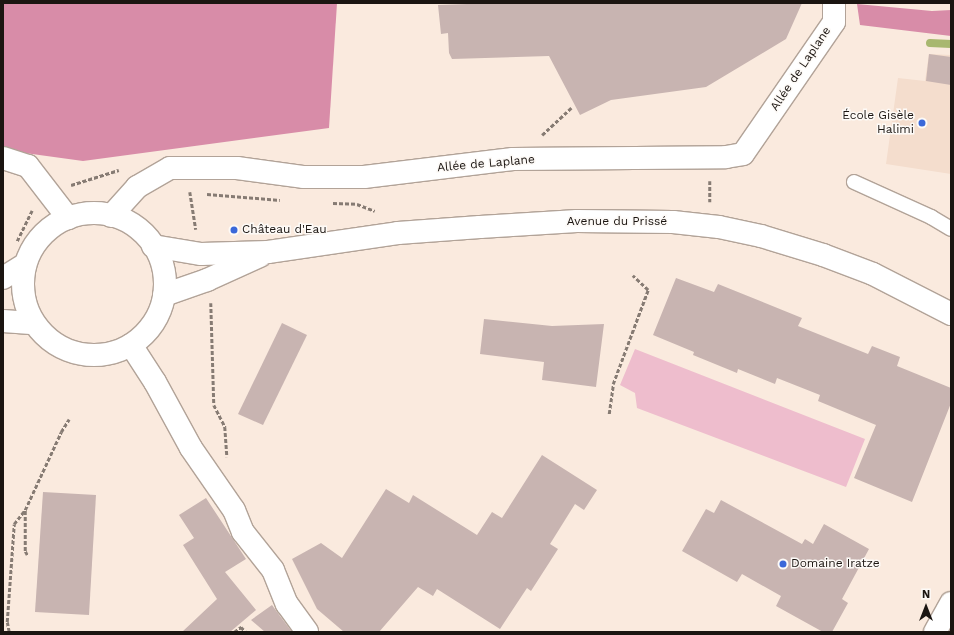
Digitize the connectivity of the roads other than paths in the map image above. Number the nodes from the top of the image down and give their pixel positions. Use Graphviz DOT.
graph roads {
  1 [pos="834,12"];
  2 [pos="3,158"];
  3 [pos="854,182"];
  4 [pos="111,216"];
  5 [pos="68,218"];
  6 [pos="951,230"];
  7 [pos="153,246"];
  8 [pos="268,252"];
  9 [pos="25,264"];
  10 [pos="3,278"];
  11 [pos="164,295"];
  12 [pos="951,314"];
  13 [pos="3,321"];
  14 [pos="34,323"];
  15 [pos="131,345"];
  16 [pos="951,603"];
  17 [pos="307,632"];
  18 [pos="935,632"];
  1 -- 4 [label="main road, Allée de Laplane"];
  2 -- 5 [label="main road"];
  3 -- 6 [label="lane"];
  4 -- 5 [label="main road"];
  4 -- 7 [label="main road"];
  5 -- 9 [label="main road"];
  7 -- 8 [label="main road, Avenue du Prissé"];
  7 -- 11 [label="main road"];
  8 -- 11 [label="main road, Avenue du Prissé"];
  8 -- 12 [label="main road, Avenue du Prissé"];
  9 -- 10 [label="main road"];
  9 -- 14 [label="main road"];
  11 -- 15 [label="main road"];
  13 -- 14 [label="main road"];
  14 -- 15 [label="main road"];
  15 -- 17 [label="main road"];
  16 -- 18 [label="main road"];
}
